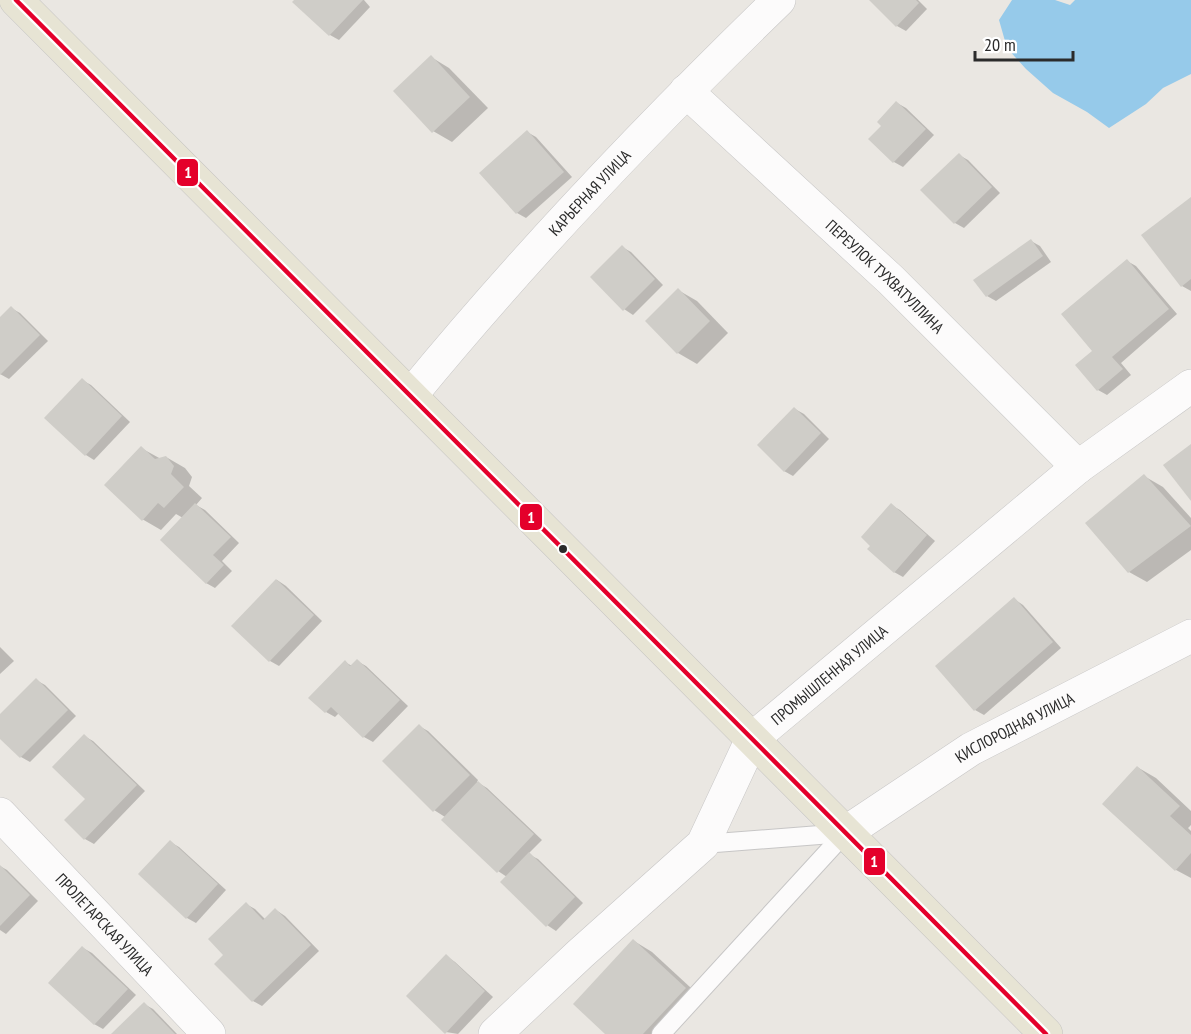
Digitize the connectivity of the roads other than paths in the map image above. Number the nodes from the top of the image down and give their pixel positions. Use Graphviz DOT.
graph roads {
  1 [pos="16,0"];
  2 [pos="779,0"];
  3 [pos="686,91"];
  4 [pos="1191,386"];
  5 [pos="411,395"];
  6 [pos="1078,467"];
  7 [pos="1191,636"];
  8 [pos="752,739"];
  9 [pos="0,814"];
  10 [pos="845,832"];
  11 [pos="703,844"];
  12 [pos="209,1034"];
  13 [pos="495,1034"];
  14 [pos="661,1034"];
  15 [pos="1046,1034"];
  1 -- 5 [label="main road"];
  2 -- 3 [label="street, КАРЬЕРНАЯ УЛИЦА"];
  3 -- 5 [label="street, КАРЬЕРНАЯ УЛИЦА"];
  3 -- 6 [label="street, ПЕРЕУЛОК ТУХВАТУЛЛИНА"];
  4 -- 6 [label="street, ПРОМЫШЛЕННАЯ УЛИЦА"];
  5 -- 8 [label="main road"];
  6 -- 8 [label="street, ПРОМЫШЛЕННАЯ УЛИЦА"];
  7 -- 10 [label="street, КИСЛОРОДНАЯ УЛИЦА"];
  8 -- 10 [label="main road"];
  8 -- 11 [label="street, ПРОМЫШЛЕННАЯ УЛИЦА"];
  9 -- 12 [label="street, ПРОЛЕТАРСКАЯ УЛИЦА"];
  10 -- 11 [label="lane"];
  10 -- 14 [label="lane"];
  10 -- 15 [label="main road"];
  11 -- 13 [label="street, ПРОМЫШЛЕННАЯ УЛИЦА"];
}
